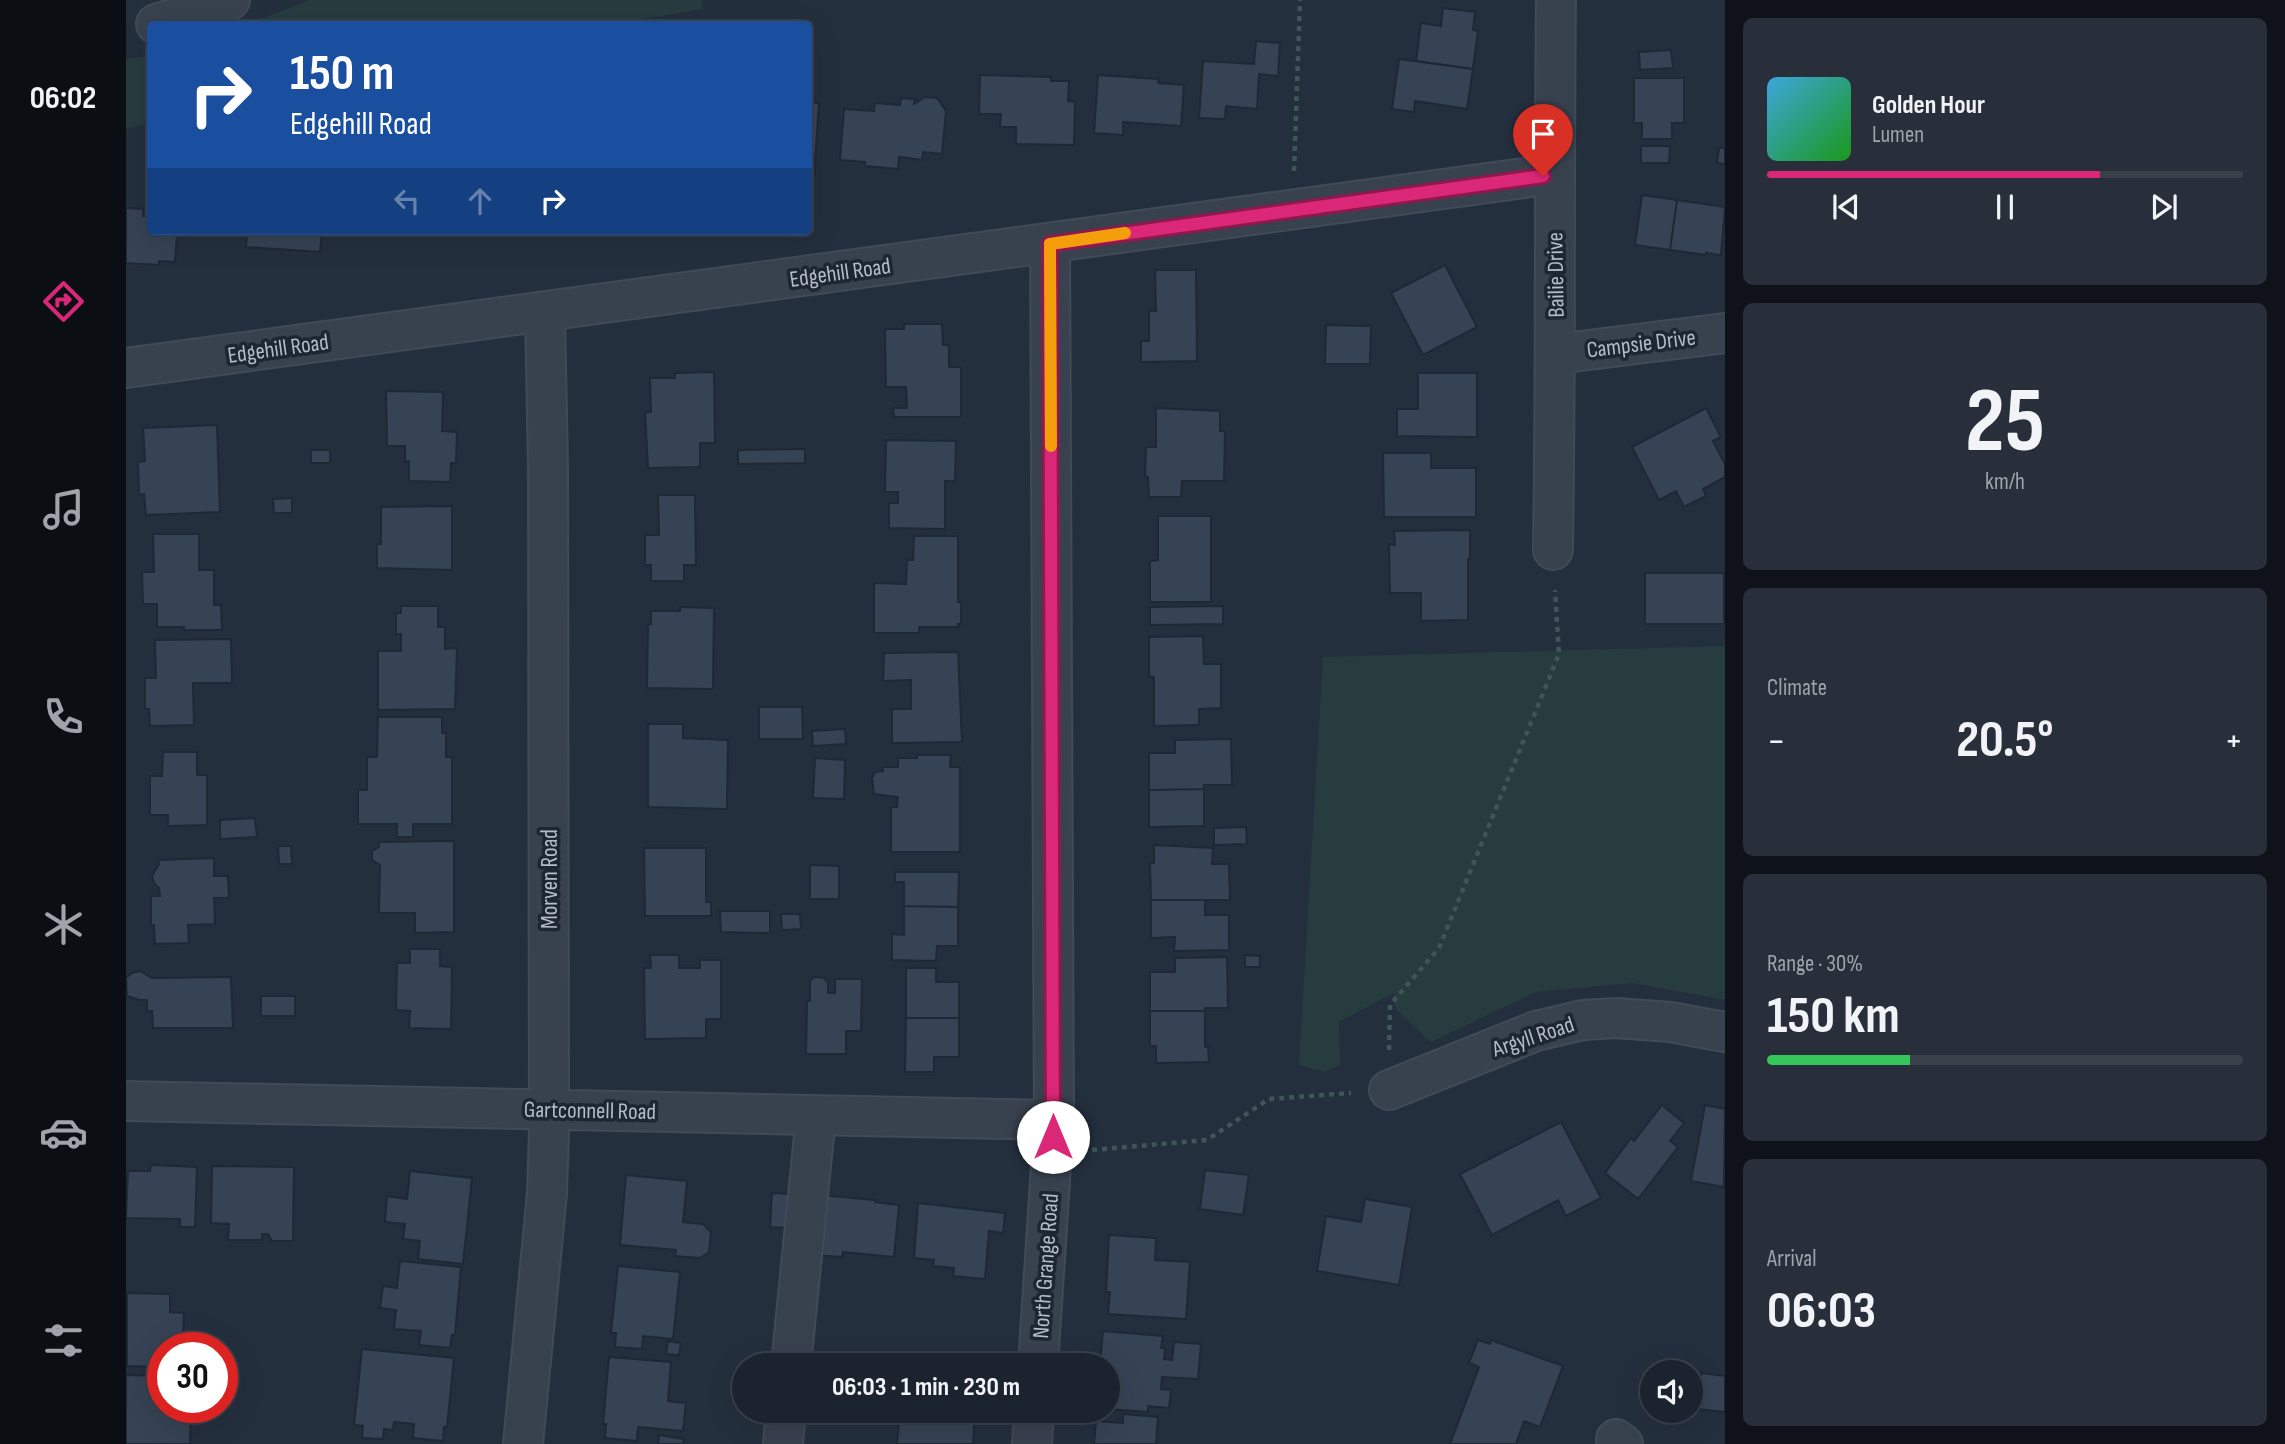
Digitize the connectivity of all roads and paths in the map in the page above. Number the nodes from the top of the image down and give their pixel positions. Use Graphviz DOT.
graph roads {
  1 [pos="230,0"];
  2 [pos="1300,0"];
  3 [pos="1556,0"];
  4 [pos="165,21"];
  5 [pos="147,27"];
  6 [pos="126,31"];
  7 [pos="1554,174"];
  8 [pos="1292,210"];
  9 [pos="1050,244"];
  10 [pos="545,313"];
  11 [pos="1725,332"];
  12 [pos="1556,354"];
  13 [pos="126,368"];
  14 [pos="1553,550"];
  15 [pos="1725,1032"];
  16 [pos="1389,1090"];
  17 [pos="126,1101"];
  18 [pos="550,1109"];
  19 [pos="816,1116"];
  20 [pos="1053,1137"];
  21 [pos="792,1353"];
  22 [pos="1039,1353"];
  23 [pos="785,1423"];
  24 [pos="1033,1423"];
  25 [pos="523,1444"];
  26 [pos="783,1444"];
  27 [pos="1032,1444"];
  1 -- 4 [label="street"];
  2 -- 8 [label="path"];
  3 -- 7 [label="street, Bailie Drive"];
  5 -- 6 [label="street"];
  7 -- 8 [label="street, Edgehill Road"];
  7 -- 12 [label="street, Bailie Drive"];
  8 -- 9 [label="street, Edgehill Road"];
  9 -- 10 [label="street, Edgehill Road"];
  9 -- 20 [label="street, North Grange Road"];
  10 -- 13 [label="street, Edgehill Road"];
  10 -- 18 [label="street, Morven Road"];
  11 -- 12 [label="street, Campsie Drive"];
  12 -- 14 [label="street, Bailie Drive"];
  14 -- 16 [label="path"];
  15 -- 16 [label="street, Argyll Road"];
  16 -- 20 [label="path"];
  17 -- 18 [label="street, Gartconnell Road"];
  18 -- 19 [label="street, Gartconnell Road"];
  18 -- 25 [label="street, Morven Road"];
  19 -- 20 [label="street, Gartconnell Road"];
  19 -- 21 [label="street"];
  20 -- 22 [label="street, North Grange Road"];
  23 -- 26 [label="street"];
  24 -- 27 [label="street"];
}
